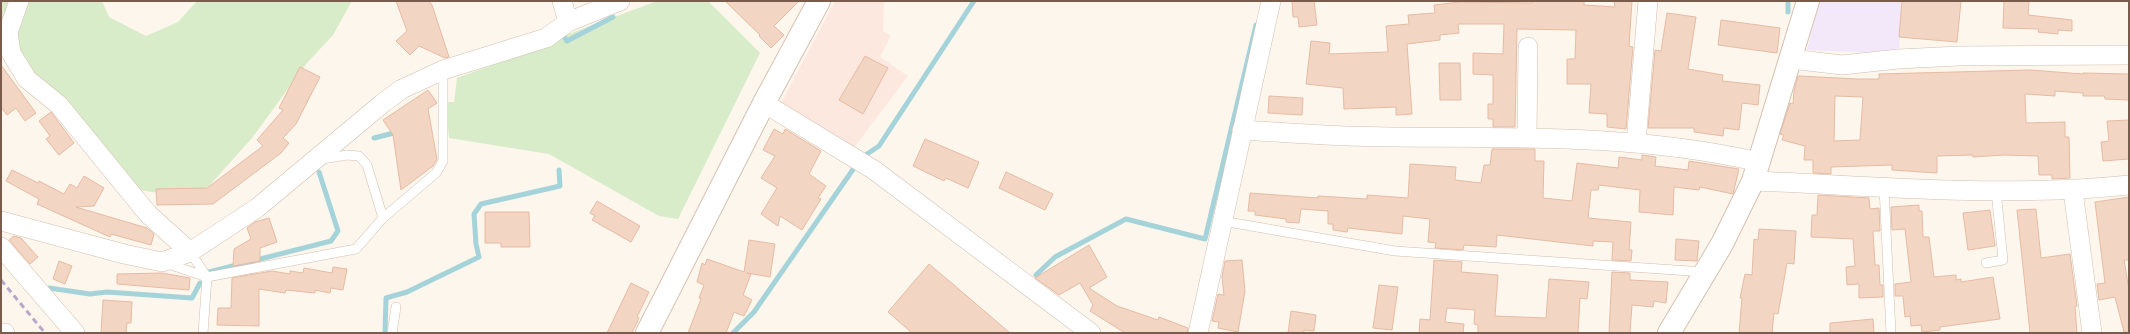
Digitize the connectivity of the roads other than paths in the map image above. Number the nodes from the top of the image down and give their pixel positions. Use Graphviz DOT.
graph roads {
  1 [pos="19,1"];
  2 [pos="562,1"];
  3 [pos="620,1"];
  4 [pos="819,1"];
  5 [pos="1271,1"];
  6 [pos="1648,1"];
  7 [pos="1808,1"];
  8 [pos="568,22"];
  9 [pos="1528,47"];
  10 [pos="2129,55"];
  11 [pos="1791,59"];
  12 [pos="442,70"];
  13 [pos="764,103"];
  14 [pos="1242,130"];
  15 [pos="1526,137"];
  16 [pos="1636,142"];
  17 [pos="314,160"];
  18 [pos="1756,171"];
  19 [pos="2129,185"];
  20 [pos="1884,187"];
  21 [pos="1996,191"];
  22 [pos="2073,191"];
  23 [pos="383,218"];
  24 [pos="1,221"];
  25 [pos="1222,221"];
  26 [pos="1,247"];
  27 [pos="190,252"];
  28 [pos="162,262"];
  29 [pos="1986,263"];
  30 [pos="1705,272"];
  31 [pos="207,278"];
  32 [pos="396,307"];
  33 [pos="1,333"];
  34 [pos="5,333"];
  35 [pos="75,333"];
  36 [pos="202,333"];
  37 [pos="392,333"];
  38 [pos="647,333"];
  39 [pos="1091,333"];
  40 [pos="1198,333"];
  41 [pos="1669,333"];
  42 [pos="1891,333"];
  43 [pos="2092,333"];
  1 -- 27 [label="street"];
  2 -- 8 [label="street"];
  3 -- 8 [label="street"];
  4 -- 13 [label="street"];
  5 -- 14 [label="street"];
  6 -- 16 [label="street"];
  7 -- 11 [label="street"];
  8 -- 12 [label="street"];
  9 -- 15 [label="street"];
  10 -- 11 [label="street"];
  11 -- 18 [label="street"];
  12 -- 17 [label="street"];
  12 -- 23 [label="lane"];
  13 -- 38 [label="street"];
  13 -- 39 [label="street"];
  14 -- 15 [label="street"];
  14 -- 25 [label="street"];
  15 -- 16 [label="street"];
  16 -- 18 [label="street"];
  17 -- 23 [label="lane"];
  17 -- 27 [label="street"];
  18 -- 20 [label="street"];
  18 -- 30 [label="street"];
  19 -- 22 [label="street"];
  20 -- 21 [label="street"];
  20 -- 42 [label="lane"];
  21 -- 22 [label="street"];
  21 -- 29 [label="lane"];
  22 -- 43 [label="street"];
  23 -- 31 [label="lane"];
  24 -- 28 [label="street"];
  25 -- 30 [label="lane"];
  25 -- 40 [label="street"];
  26 -- 35 [label="street"];
  27 -- 28 [label="street"];
  27 -- 31 [label="lane"];
  28 -- 31 [label="lane"];
  30 -- 41 [label="street"];
  31 -- 36 [label="lane"];
  32 -- 37 [label="lane"];
  33 -- 34 [label="street"];
}
